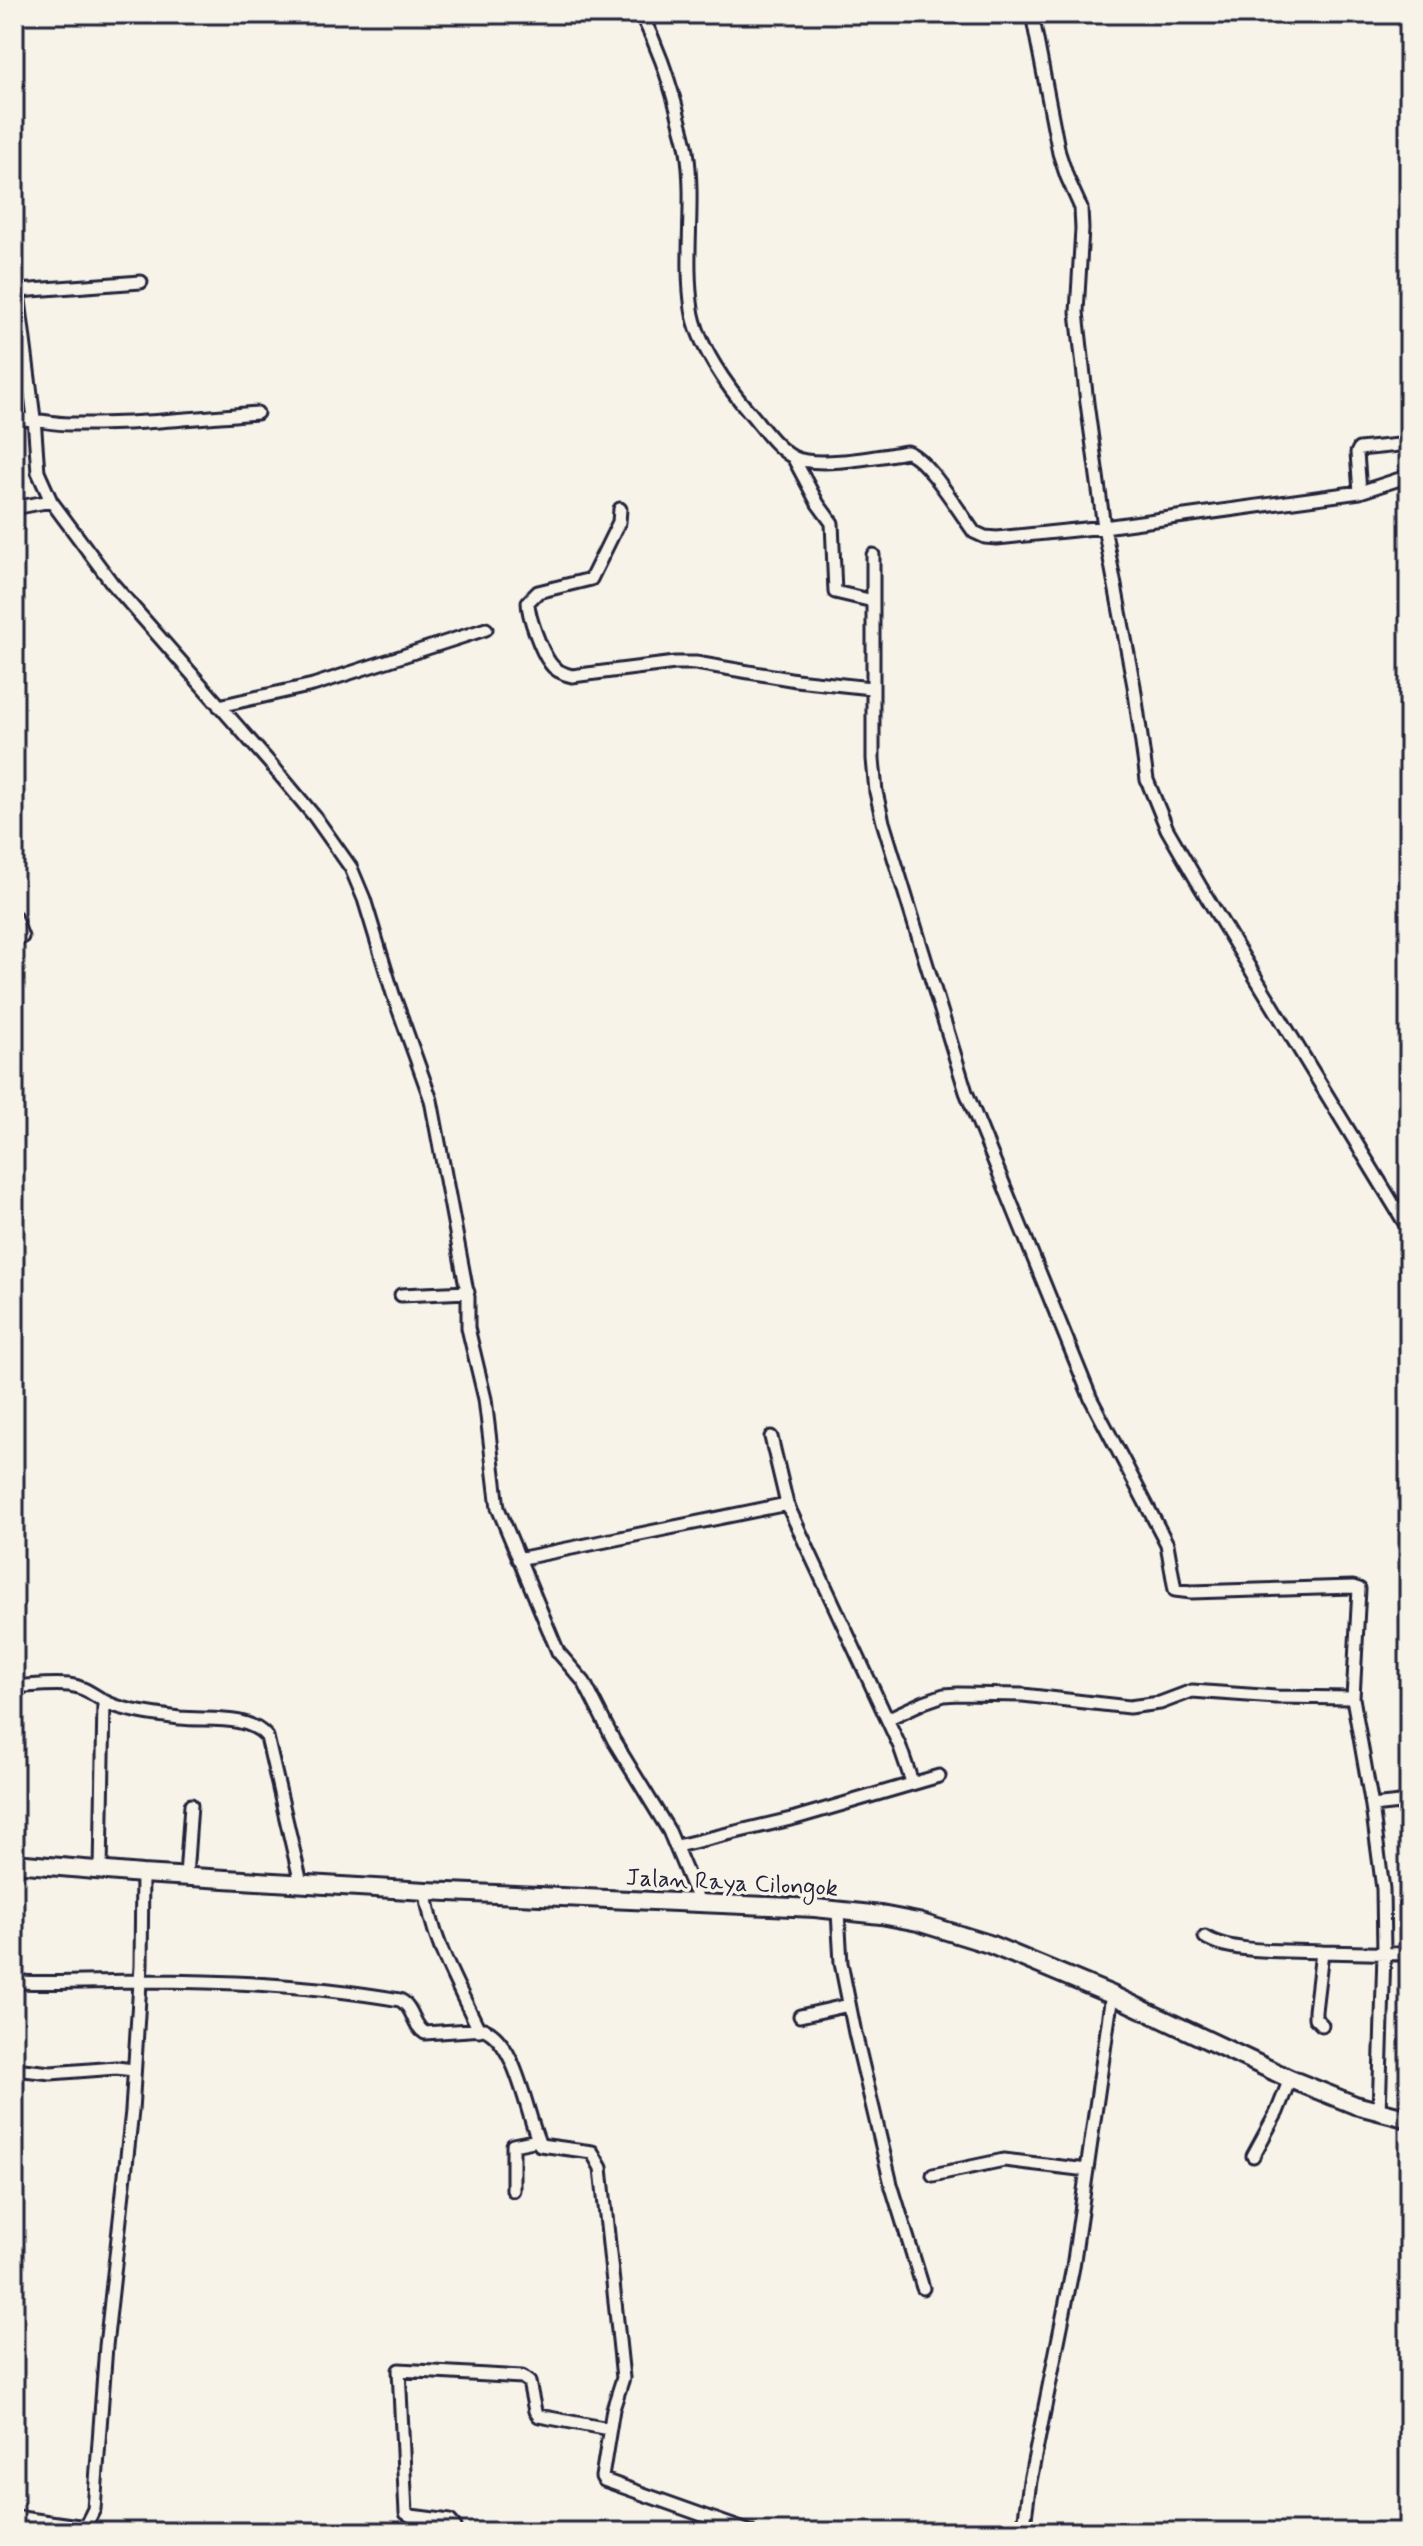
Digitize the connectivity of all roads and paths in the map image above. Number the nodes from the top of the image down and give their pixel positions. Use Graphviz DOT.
graph roads {
  1 [pos="641,14"];
  2 [pos="1032,14"];
  3 [pos="14,261"];
  4 [pos="141,282"];
  5 [pos="18,291"];
  6 [pos="257,413"];
  7 [pos="34,418"];
  8 [pos="14,419"];
  9 [pos="1409,444"];
  10 [pos="793,457"];
  11 [pos="1409,476"];
  12 [pos="1360,492"];
  13 [pos="51,501"];
  14 [pos="14,508"];
  15 [pos="620,509"];
  16 [pos="1104,527"];
  17 [pos="873,555"];
  18 [pos="873,601"];
  19 [pos="486,629"];
  20 [pos="871,688"];
  21 [pos="219,706"];
  22 [pos="14,916"];
  23 [pos="22,937"];
  24 [pos="1409,1230"];
  25 [pos="468,1292"];
  26 [pos="401,1295"];
  27 [pos="771,1437"];
  28 [pos="787,1504"];
  29 [pos="518,1559"];
  30 [pos="14,1687"];
  31 [pos="1353,1698"];
  32 [pos="104,1701"];
  33 [pos="887,1719"];
  34 [pos="939,1776"];
  35 [pos="912,1782"];
  36 [pos="1409,1802"];
  37 [pos="191,1805"];
  38 [pos="1372,1806"];
  39 [pos="677,1846"];
  40 [pos="14,1863"];
  41 [pos="101,1871"];
  42 [pos="142,1874"];
  43 [pos="186,1876"];
  44 [pos="301,1883"];
  45 [pos="426,1891"];
  46 [pos="699,1902"];
  47 [pos="838,1912"];
  48 [pos="1205,1937"];
  49 [pos="1322,1952"];
  50 [pos="1384,1953"];
  51 [pos="1409,1954"];
  52 [pos="140,1981"];
  53 [pos="19,1982"];
  54 [pos="1112,1995"];
  55 [pos="849,2005"];
  56 [pos="800,2016"];
  57 [pos="1322,2025"];
  58 [pos="479,2030"];
  59 [pos="14,2069"];
  60 [pos="134,2070"];
  61 [pos="1290,2079"];
  62 [pos="1379,2113"];
  63 [pos="1409,2119"];
  64 [pos="538,2140"];
  65 [pos="1253,2156"];
  66 [pos="1087,2170"];
  67 [pos="933,2175"];
  68 [pos="513,2190"];
  69 [pos="923,2288"];
  70 [pos="609,2429"];
  71 [pos="14,2517"];
  72 [pos="454,2532"];
  73 [pos="750,2532"];
  74 [pos="1023,2532"];
  1 -- 10 [label="street"];
  2 -- 16 [label="street"];
  3 -- 5 [label="street"];
  4 -- 5 [label="street"];
  5 -- 7 [label="street"];
  6 -- 7 [label="street"];
  7 -- 8 [label="street"];
  7 -- 13 [label="street"];
  9 -- 12 [label="street"];
  10 -- 16 [label="street"];
  10 -- 18 [label="street"];
  11 -- 12 [label="street"];
  12 -- 16 [label="street"];
  13 -- 14 [label="street"];
  13 -- 21 [label="street"];
  15 -- 20 [label="street"];
  16 -- 24 [label="street"];
  17 -- 18 [label="street"];
  18 -- 20 [label="street"];
  19 -- 21 [label="street"];
  20 -- 31 [label="street"];
  21 -- 25 [label="street"];
  22 -- 23 [label="street"];
  25 -- 26 [label="street"];
  25 -- 29 [label="street"];
  27 -- 28 [label="street"];
  28 -- 29 [label="street"];
  28 -- 33 [label="street"];
  29 -- 39 [label="street"];
  30 -- 32 [label="street"];
  31 -- 33 [label="street"];
  31 -- 38 [label="street"];
  32 -- 41 [label="street"];
  32 -- 44 [label="street"];
  33 -- 35 [label="street"];
  34 -- 35 [label="street"];
  35 -- 39 [label="street"];
  36 -- 38 [label="street"];
  37 -- 43 [label="street"];
  38 -- 50 [label="street"];
  39 -- 46 [label="street"];
  40 -- 41 [label="highway, Jalan Raya Cilongok"];
  41 -- 42 [label="highway, Jalan Raya Cilongok"];
  42 -- 43 [label="highway, Jalan Raya Cilongok"];
  42 -- 52 [label="street"];
  43 -- 44 [label="highway, Jalan Raya Cilongok"];
  44 -- 45 [label="highway, Jalan Raya Cilongok"];
  45 -- 46 [label="highway, Jalan Raya Cilongok"];
  45 -- 58 [label="street"];
  46 -- 47 [label="highway, Jalan Raya Cilongok"];
  47 -- 54 [label="highway, Jalan Raya Cilongok"];
  47 -- 55 [label="street"];
  48 -- 49 [label="street"];
  49 -- 50 [label="street"];
  49 -- 57 [label="street"];
  50 -- 51 [label="street"];
  50 -- 62 [label="street"];
  52 -- 53 [label="street"];
  52 -- 58 [label="street"];
  52 -- 60 [label="street"];
  54 -- 61 [label="highway, Jalan Raya Cilongok"];
  54 -- 66 [label="street"];
  55 -- 56 [label="street"];
  55 -- 69 [label="street"];
  58 -- 64 [label="street"];
  59 -- 60 [label="street"];
  60 -- 71 [label="street"];
  61 -- 62 [label="highway, Jalan Raya Cilongok"];
  61 -- 65 [label="street"];
  62 -- 63 [label="highway, Jalan Raya Cilongok"];
  64 -- 68 [label="street"];
  64 -- 70 [label="street"];
  66 -- 67 [label="street"];
  66 -- 74 [label="street"];
  70 -- 72 [label="street"];
  70 -- 73 [label="street"];
}
